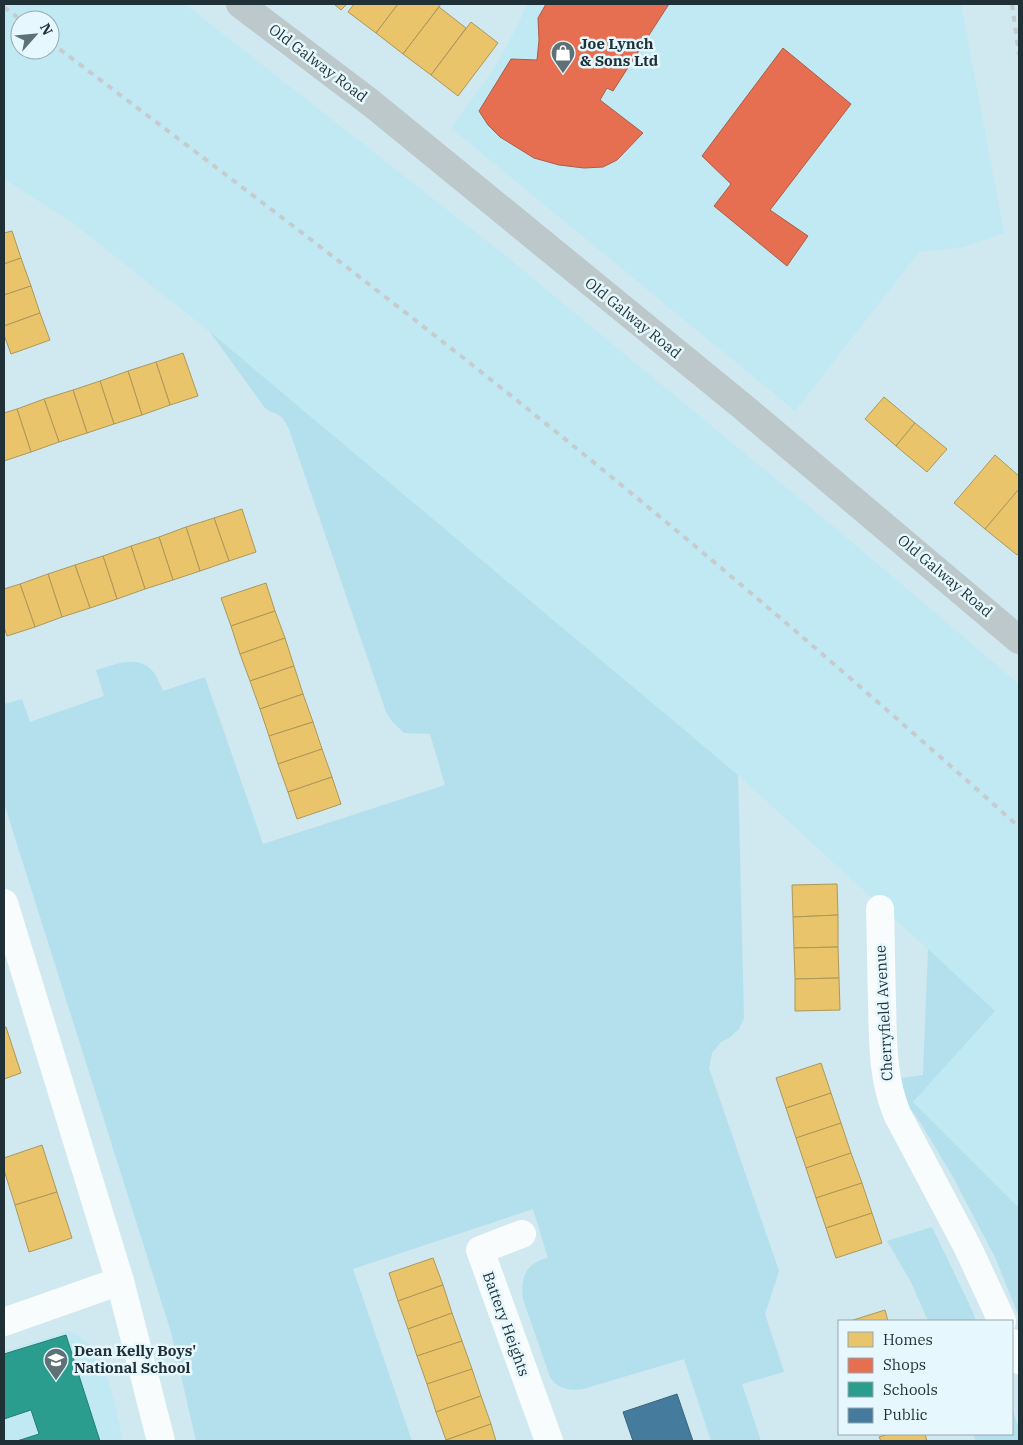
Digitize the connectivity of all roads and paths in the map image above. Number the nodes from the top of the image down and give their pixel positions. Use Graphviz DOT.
graph roads {
  1 [pos="240,4"];
  2 [pos="1019,640"];
  3 [pos="4,903"];
  4 [pos="880,909"];
  5 [pos="522,1234"];
  6 [pos="120,1281"];
  7 [pos="1002,1320"];
  8 [pos="4,1322"];
  9 [pos="1013,1345"];
  10 [pos="1019,1360"];
  11 [pos="161,1441"];
  12 [pos="549,1441"];
  1 -- 2 [label="main road, Old Galway Road"];
  3 -- 6 [label="street"];
  4 -- 7 [label="street, Cherryfield Avenue"];
  5 -- 12 [label="street, Battery Heights"];
  6 -- 8 [label="street"];
  6 -- 11 [label="street"];
  9 -- 10 [label="street"];
}
